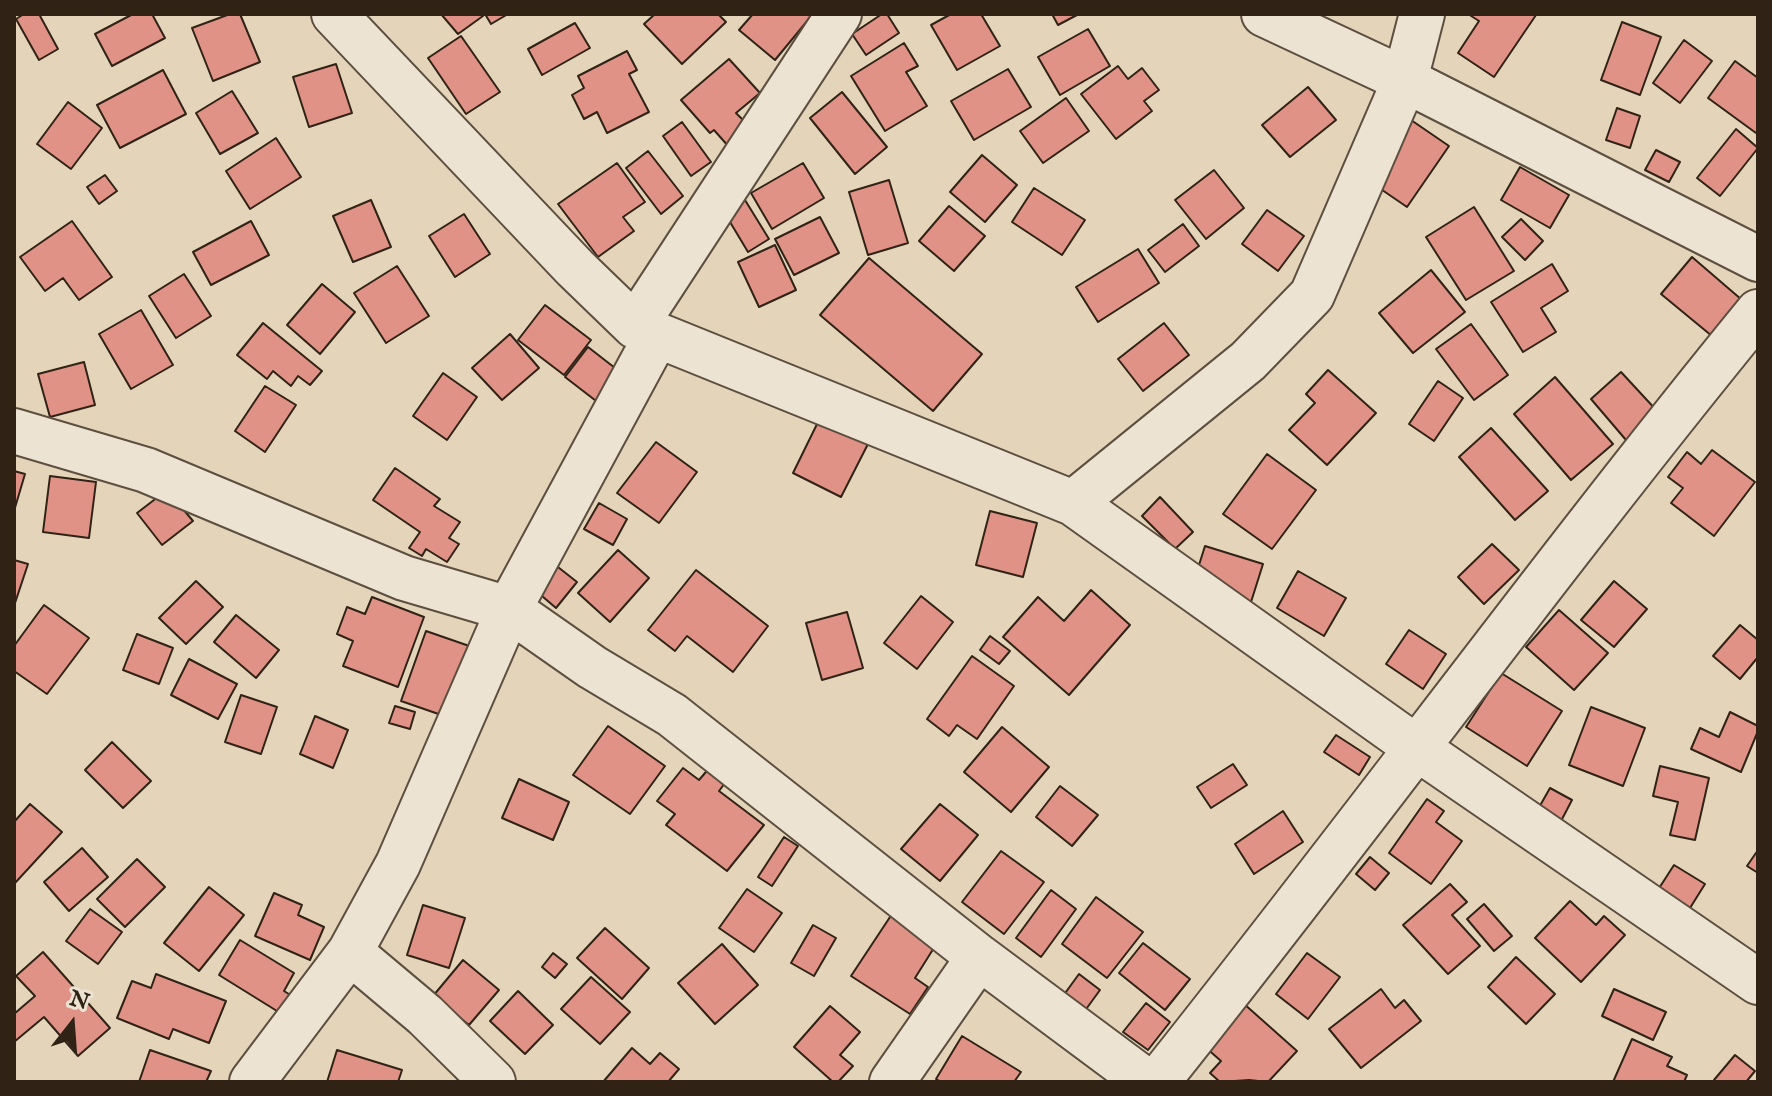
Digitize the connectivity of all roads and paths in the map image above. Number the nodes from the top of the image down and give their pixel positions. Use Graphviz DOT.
graph roads {
  1 [pos="334,14"];
  2 [pos="839,14"];
  3 [pos="1264,14"];
  4 [pos="1422,14"];
  5 [pos="1405,80"];
  6 [pos="1758,259"];
  7 [pos="1758,312"];
  8 [pos="646,330"];
  9 [pos="14,431"];
  10 [pos="1073,503"];
  11 [pos="509,609"];
  12 [pos="1417,748"];
  13 [pos="350,952"];
  14 [pos="979,957"];
  15 [pos="1758,982"];
  16 [pos="252,1082"];
  17 [pos="493,1082"];
  18 [pos="892,1082"];
  19 [pos="1147,1082"];
  20 [pos="1157,1082"];
  1 -- 8 [label="street"];
  2 -- 8 [label="street"];
  3 -- 5 [label="street"];
  4 -- 5 [label="street"];
  5 -- 6 [label="street"];
  5 -- 10 [label="street"];
  7 -- 12 [label="street"];
  8 -- 10 [label="street"];
  8 -- 11 [label="street"];
  9 -- 11 [label="street"];
  10 -- 12 [label="street"];
  11 -- 13 [label="street"];
  11 -- 14 [label="street"];
  12 -- 15 [label="street"];
  12 -- 20 [label="street"];
  13 -- 16 [label="street"];
  13 -- 17 [label="street"];
  14 -- 18 [label="street"];
  14 -- 19 [label="street"];
}
